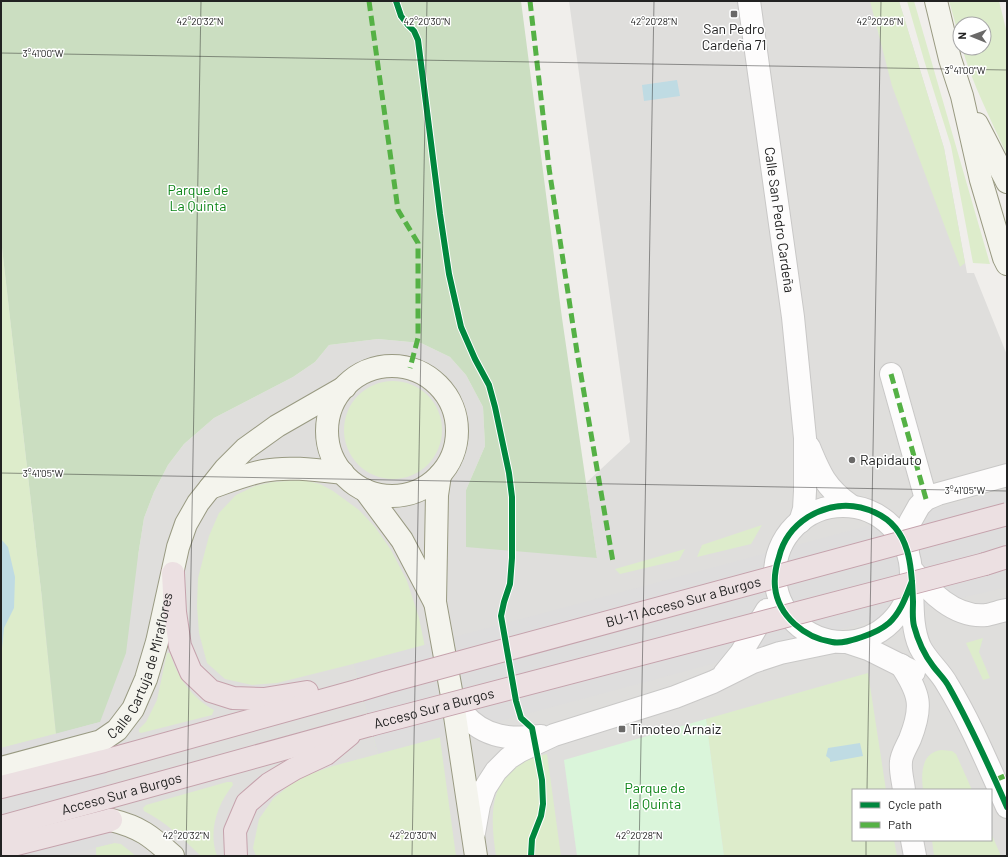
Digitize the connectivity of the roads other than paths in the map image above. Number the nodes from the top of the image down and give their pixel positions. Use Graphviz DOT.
graph roads {
  1 [pos="749,1"];
  2 [pos="936,1"];
  3 [pos="962,96"];
  4 [pos="1007,182"];
  5 [pos="1007,264"];
  6 [pos="891,374"];
  7 [pos="345,387"];
  8 [pos="805,438"];
  9 [pos="343,473"];
  10 [pos="440,475"];
  11 [pos="1007,475"];
  12 [pos="209,489"];
  13 [pos="365,490"];
  14 [pos="926,499"];
  15 [pos="850,505"];
  16 [pos="1007,514"];
  17 [pos="800,522"];
  18 [pos="1007,557"];
  19 [pos="985,564"];
  20 [pos="1007,565"];
  21 [pos="910,567"];
  22 [pos="173,573"];
  23 [pos="775,588"];
  24 [pos="435,602"];
  25 [pos="1007,610"];
  26 [pos="840,642"];
  27 [pos="901,665"];
  28 [pos="720,678"];
  29 [pos="338,696"];
  30 [pos="452,696"];
  31 [pos="958,702"];
  32 [pos="363,728"];
  33 [pos="554,735"];
  34 [pos="102,751"];
  35 [pos="1,768"];
  36 [pos="1001,778"];
  37 [pos="1,787"];
  38 [pos="904,789"];
  39 [pos="1007,806"];
  40 [pos="111,820"];
  41 [pos="1,827"];
  42 [pos="912,841"];
  43 [pos="474,847"];
  44 [pos="1,848"];
  45 [pos="173,856"];
  46 [pos="236,856"];
  47 [pos="915,856"];
  1 -- 8 [label="street, Calle San Pedro Cardeña"];
  2 -- 3 [label="main road"];
  3 -- 4 [label="main road"];
  3 -- 5 [label="main road"];
  6 -- 14 [label="street"];
  7 -- 9 [label="main road"];
  7 -- 10 [label="main road"];
  7 -- 12 [label="main road, Calle Cartuja de Miraflores"];
  8 -- 15 [label="street, Calle San Pedro Cardeña"];
  8 -- 17 [label="street, Calle San Pedro Cardeña"];
  9 -- 12 [label="main road"];
  9 -- 13 [label="main road"];
  10 -- 13 [label="main road"];
  10 -- 24 [label="main road"];
  11 -- 14 [label="street"];
  12 -- 22 [label="main road, Calle Cartuja de Miraflores"];
  13 -- 24 [label="main road"];
  14 -- 21 [label="street"];
  15 -- 17 [label="street"];
  15 -- 21 [label="street"];
  16 -- 29 [label="highway, BU-11 Acceso Sur a Burgos, bridge"];
  17 -- 23 [label="street"];
  18 -- 19 [label="highway, Acceso Sur a Burgos"];
  19 -- 20 [label="highway"];
  19 -- 32 [label="highway, Acceso Sur a Burgos, bridge"];
  21 -- 25 [label="street"];
  21 -- 26 [label="street"];
  21 -- 31 [label="street"];
  22 -- 29 [label="highway"];
  22 -- 34 [label="main road, Calle Cartuja de Miraflores"];
  23 -- 26 [label="street"];
  23 -- 28 [label="street"];
  24 -- 30 [label="main road"];
  26 -- 27 [label="street"];
  26 -- 28 [label="street"];
  27 -- 31 [label="street"];
  27 -- 38 [label="street"];
  28 -- 33 [label="street"];
  29 -- 34 [label="highway"];
  30 -- 33 [label="street"];
  30 -- 43 [label="main road"];
  31 -- 36 [label="street"];
  32 -- 41 [label="highway, Acceso Sur a Burgos"];
  32 -- 46 [label="highway"];
  33 -- 43 [label="street"];
  34 -- 35 [label="main road, Calle Cartuja de Miraflores"];
  34 -- 37 [label="highway"];
  36 -- 39 [label="street"];
  40 -- 44 [label="highway"];
  40 -- 45 [label="main road"];
  42 -- 47 [label="street"];
}
